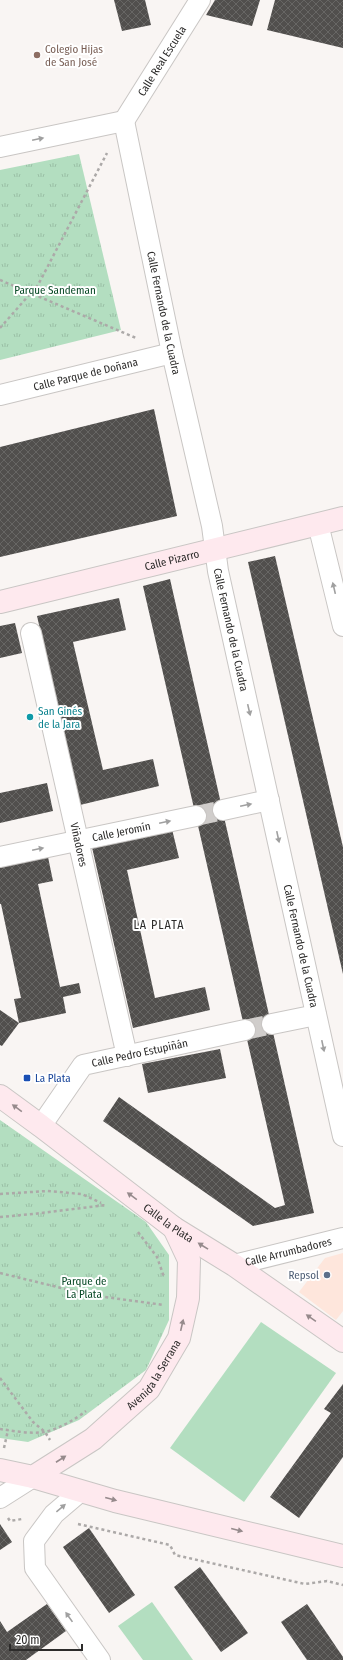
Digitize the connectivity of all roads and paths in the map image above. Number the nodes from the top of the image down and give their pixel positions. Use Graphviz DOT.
graph roads {
  1 [pos="200,0"];
  2 [pos="124,121"];
  3 [pos="0,147"];
  4 [pos="0,280"];
  5 [pos="30,293"];
  6 [pos="0,328"];
  7 [pos="136,338"];
  8 [pos="172,353"];
  9 [pos="0,395"];
  10 [pos="343,518"];
  11 [pos="318,524"];
  12 [pos="214,549"];
  13 [pos="0,602"];
  14 [pos="343,626"];
  15 [pos="31,633"];
  16 [pos="269,800"];
  17 [pos="223,810"];
  18 [pos="196,816"];
  19 [pos="78,841"];
  20 [pos="0,857"];
  21 [pos="316,1015"];
  22 [pos="272,1024"];
  23 [pos="246,1030"];
  24 [pos="127,1056"];
  25 [pos="0,1096"];
  26 [pos="41,1126"];
  27 [pos="343,1136"];
  28 [pos="122,1189"];
  29 [pos="0,1194"];
  30 [pos="106,1205"];
  31 [pos="111,1209"];
  32 [pos="0,1217"];
  33 [pos="174,1228"];
  34 [pos="135,1230"];
  35 [pos="343,1238"];
  36 [pos="234,1265"];
  37 [pos="0,1273"];
  38 [pos="165,1282"];
  39 [pos="166,1298"];
  40 [pos="166,1305"];
  41 [pos="166,1310"];
  42 [pos="343,1340"];
  43 [pos="0,1378"];
  44 [pos="88,1410"];
  45 [pos="0,1429"];
  46 [pos="45,1432"];
  47 [pos="62,1459"];
  48 [pos="0,1470"];
  49 [pos="33,1477"];
  50 [pos="81,1491"];
  51 [pos="3,1507"];
  52 [pos="51,1518"];
  53 [pos="343,1556"];
  54 [pos="343,1585"];
  55 [pos="100,1660"];
  1 -- 2 [label="street, Calle Real Escuela"];
  3 -- 2 [label="street, one-way"];
  2 -- 5 [label="path"];
  2 -- 8 [label="street, Calle Fernando de la Cuadra"];
  4 -- 5 [label="path"];
  5 -- 6 [label="path"];
  5 -- 7 [label="path"];
  8 -- 9 [label="street, Calle Parque de Doñana"];
  8 -- 12 [label="street, Calle Fernando de la Cuadra"];
  10 -- 11 [label="street, Calle Pizarro"];
  11 -- 12 [label="street, Calle Pizarro"];
  14 -- 11 [label="street, one-way"];
  12 -- 13 [label="street, Calle Pizarro"];
  12 -- 16 [label="street, Calle Fernando de la Cuadra, one-way"];
  15 -- 19 [label="street, Viñadores"];
  17 -- 16 [label="street, one-way"];
  16 -- 21 [label="street, Calle Fernando de la Cuadra, one-way"];
  19 -- 18 [label="street, Calle Jeromín, one-way"];
  20 -- 19 [label="street, Calle Jeromín, one-way"];
  19 -- 24 [label="street, Viñadores"];
  21 -- 22 [label="street"];
  21 -- 27 [label="street, Calle Fernando de la Cuadra, one-way"];
  23 -- 24 [label="street, Calle Pedro Estupiñán"];
  24 -- 26 [label="street, Calle Pedro Estupiñán"];
  26 -- 25 [label="street, Calle la Plata, one-way"];
  26 -- 28 [label="street, Calle la Plata"];
  28 -- 30 [label="path"];
  33 -- 28 [label="street, Calle la Plata, one-way"];
  29 -- 30 [label="path"];
  30 -- 31 [label="path"];
  30 -- 32 [label="path"];
  36 -- 33 [label="street, Calle la Plata, one-way"];
  47 -- 33 [label="street, Avenida la Serrana, one-way"];
  34 -- 38 [label="path"];
  35 -- 36 [label="street, Calle Arrumbadores"];
  42 -- 36 [label="street, Calle la Plata, one-way"];
  37 -- 40 [label="path"];
  39 -- 40 [label="path"];
  40 -- 41 [label="path"];
  43 -- 46 [label="path"];
  44 -- 46 [label="path"];
  45 -- 46 [label="path"];
  46 -- 47 [label="path"];
  49 -- 47 [label="street, Avenida la Serrana, one-way"];
  48 -- 49 [label="street"];
  49 -- 50 [label="street"];
  49 -- 51 [label="street"];
  52 -- 50 [label="street, one-way"];
  50 -- 53 [label="street, one-way"];
  51 -- 52 [label="path"];
  52 -- 54 [label="path"];
  55 -- 52 [label="street, one-way"];
}
